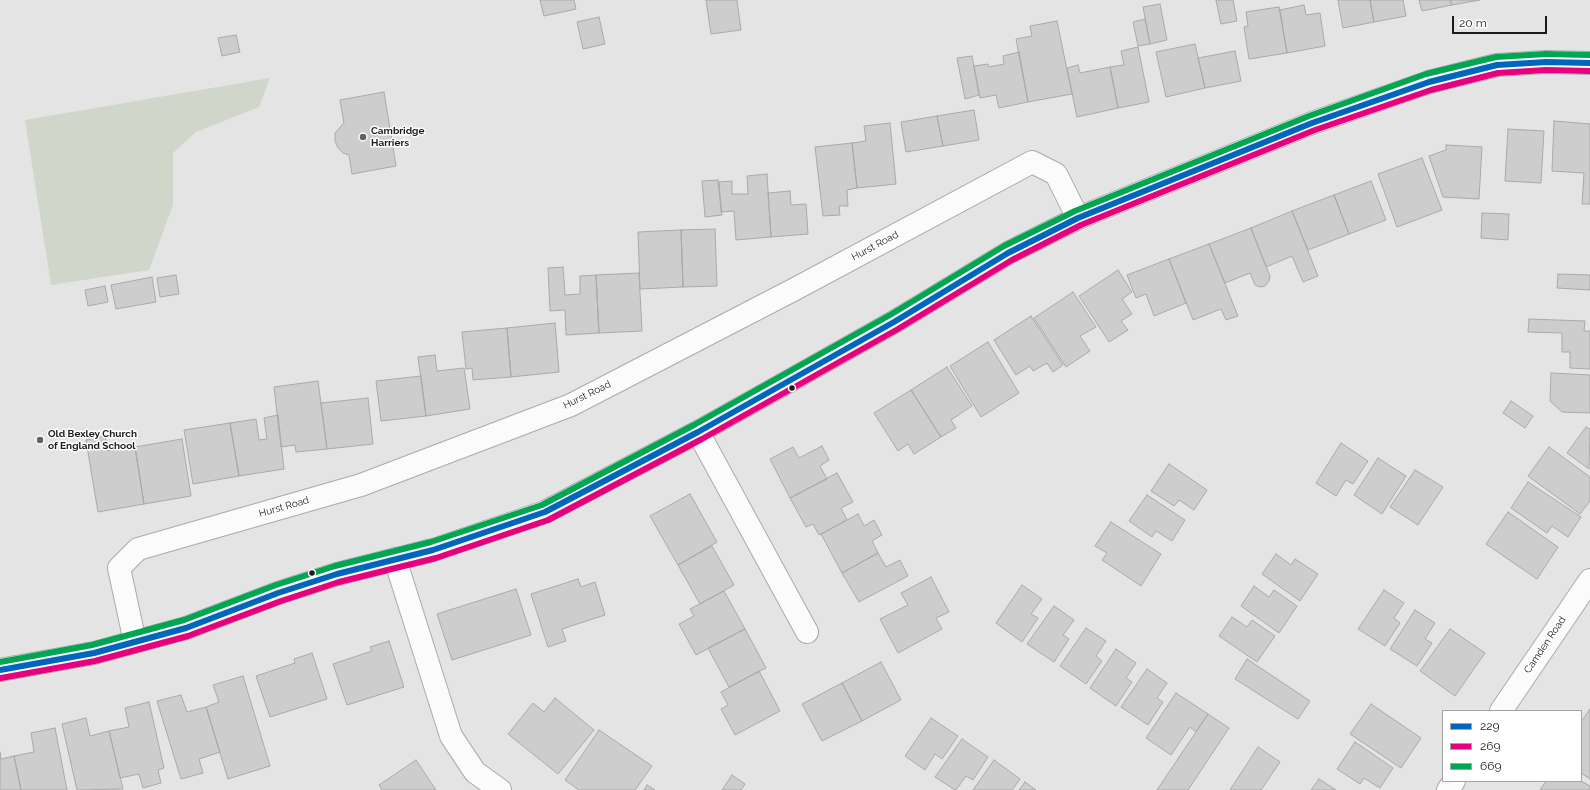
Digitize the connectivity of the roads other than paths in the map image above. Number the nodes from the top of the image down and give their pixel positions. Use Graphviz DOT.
graph roads {
  1 [pos="1590,63"];
  2 [pos="1078,218"];
  3 [pos="698,432"];
  4 [pos="395,559"];
  5 [pos="1590,580"];
  6 [pos="807,632"];
  7 [pos="136,642"];
  8 [pos="0,670"];
  9 [pos="1502,710"];
  10 [pos="500,790"];
  1 -- 2 [label="street"];
  2 -- 3 [label="street"];
  2 -- 7 [label="street, Hurst Road"];
  3 -- 4 [label="street"];
  3 -- 6 [label="street"];
  4 -- 7 [label="street"];
  4 -- 10 [label="street"];
  5 -- 9 [label="street, Camden Road"];
  7 -- 8 [label="street"];
}
